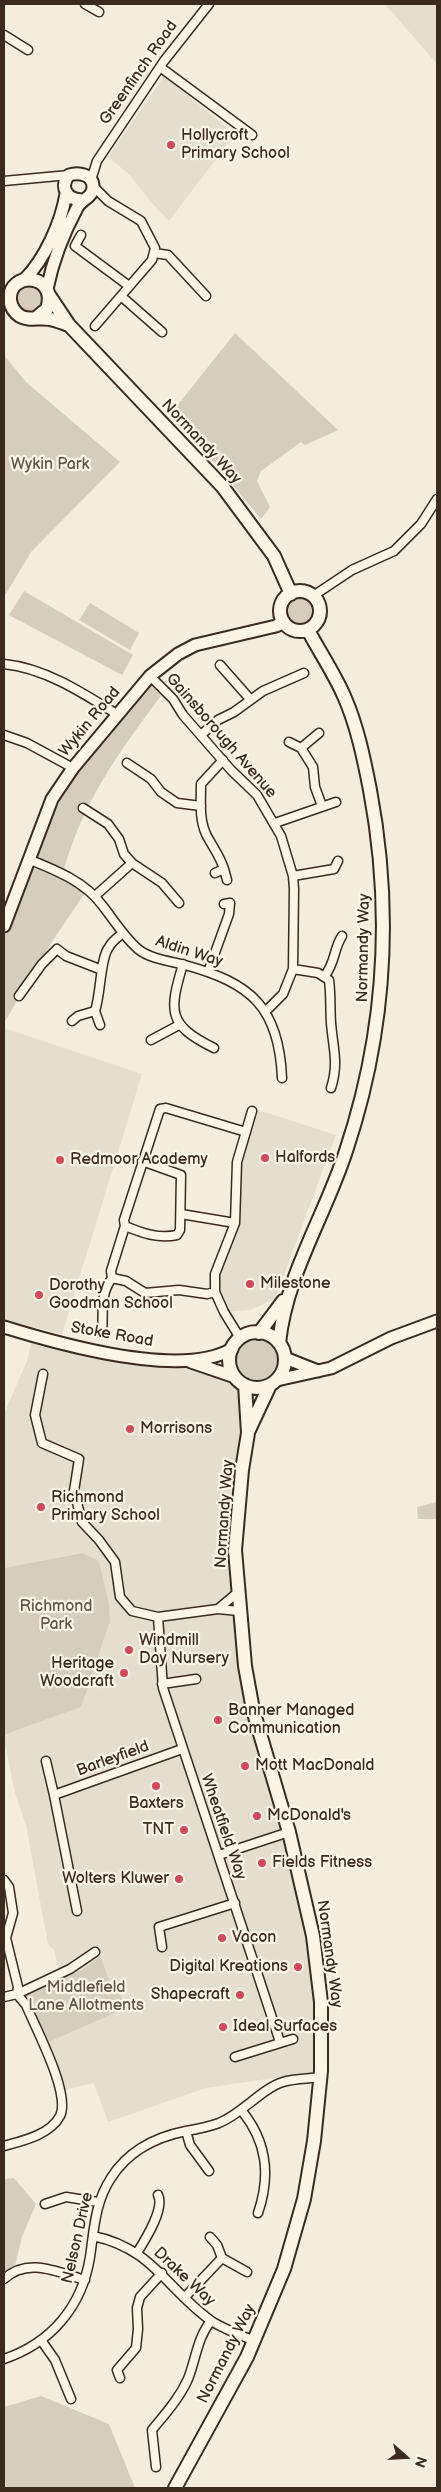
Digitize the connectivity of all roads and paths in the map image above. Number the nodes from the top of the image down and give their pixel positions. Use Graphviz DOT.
graph roads {
  1 [pos="85,4"];
  2 [pos="209,4"];
  3 [pos="99,12"];
  4 [pos="4,35"];
  5 [pos="28,50"];
  6 [pos="160,67"];
  7 [pos="252,135"];
  8 [pos="97,161"];
  9 [pos="74,174"];
  10 [pos="48,176"];
  11 [pos="4,180"];
  12 [pos="92,183"];
  13 [pos="65,192"];
  14 [pos="84,200"];
  15 [pos="108,201"];
  16 [pos="80,235"];
  17 [pos="154,253"];
  18 [pos="21,281"];
  19 [pos="4,284"];
  20 [pos="129,286"];
  21 [pos="48,292"];
  22 [pos="121,296"];
  23 [pos="206,296"];
  24 [pos="8,308"];
  25 [pos="36,318"];
  26 [pos="69,325"];
  27 [pos="95,326"];
  28 [pos="162,332"];
  29 [pos="437,499"];
  30 [pos="291,594"];
  31 [pos="313,596"];
  32 [pos="284,622"];
  33 [pos="308,630"];
  34 [pos="4,664"];
  35 [pos="220,665"];
  36 [pos="304,673"];
  37 [pos="150,676"];
  38 [pos="250,700"];
  39 [pos="118,715"];
  40 [pos="319,733"];
  41 [pos="202,734"];
  42 [pos="4,735"];
  43 [pos="289,742"];
  44 [pos="301,748"];
  45 [pos="137,759"];
  46 [pos="223,760"];
  47 [pos="73,768"];
  48 [pos="336,802"];
  49 [pos="201,806"];
  50 [pos="322,806"];
  51 [pos="83,808"];
  52 [pos="275,823"];
  53 [pos="28,859"];
  54 [pos="132,863"];
  55 [pos="336,868"];
  56 [pos="224,869"];
  57 [pos="216,873"];
  58 [pos="293,876"];
  59 [pos="227,880"];
  60 [pos="230,894"];
  61 [pos="95,896"];
  62 [pos="179,903"];
  63 [pos="8,906"];
  64 [pos="4,926"];
  65 [pos="123,933"];
  66 [pos="342,936"];
  67 [pos="183,964"];
  68 [pos="293,969"];
  69 [pos="102,970"];
  70 [pos="208,972"];
  71 [pos="324,977"];
  72 [pos="19,996"];
  73 [pos="95,1011"];
  74 [pos="265,1012"];
  75 [pos="72,1022"];
  76 [pos="100,1024"];
  77 [pos="180,1025"];
  78 [pos="150,1040"];
  79 [pos="214,1048"];
  80 [pos="282,1078"];
  81 [pos="331,1088"];
  82 [pos="252,1111"];
  83 [pos="246,1132"];
  84 [pos="142,1161"];
  85 [pos="181,1214"];
  86 [pos="235,1223"];
  87 [pos="125,1226"];
  88 [pos="112,1278"];
  89 [pos="216,1292"];
  90 [pos="287,1295"];
  91 [pos="437,1321"];
  92 [pos="4,1327"];
  93 [pos="260,1332"];
  94 [pos="102,1333"];
  95 [pos="94,1335"];
  96 [pos="240,1338"];
  97 [pos="109,1340"];
  98 [pos="279,1343"];
  99 [pos="232,1349"];
  100 [pos="285,1358"];
  101 [pos="187,1361"];
  102 [pos="322,1371"];
  103 [pos="43,1374"];
  104 [pos="240,1381"];
  105 [pos="274,1382"];
  106 [pos="248,1433"];
  107 [pos="237,1593"];
  108 [pos="218,1609"];
  109 [pos="239,1611"];
  110 [pos="158,1617"];
  111 [pos="196,1679"];
  112 [pos="162,1684"];
  113 [pos="182,1749"];
  114 [pos="46,1761"];
  115 [pos="54,1795"];
  116 [pos="289,1832"];
  117 [pos="219,1855"];
  118 [pos="4,1880"];
  119 [pos="235,1903"];
  120 [pos="77,1912"];
  121 [pos="162,1948"];
  122 [pos="95,1952"];
  123 [pos="17,1994"];
  124 [pos="4,1997"];
  125 [pos="293,2038"];
  126 [pos="280,2042"];
  127 [pos="235,2056"];
  128 [pos="320,2077"];
  129 [pos="242,2111"];
  130 [pos="186,2131"];
  131 [pos="4,2146"];
  132 [pos="208,2171"];
  133 [pos="158,2195"];
  134 [pos="98,2202"];
  135 [pos="46,2204"];
  136 [pos="258,2213"];
  137 [pos="93,2236"];
  138 [pos="210,2237"];
  139 [pos="137,2253"];
  140 [pos="222,2258"];
  141 [pos="247,2272"];
  142 [pos="162,2274"];
  143 [pos="4,2279"];
  144 [pos="84,2280"];
  145 [pos="185,2297"];
  146 [pos="211,2321"];
  147 [pos="41,2340"];
  148 [pos="255,2341"];
  149 [pos="4,2359"];
  150 [pos="120,2378"];
  151 [pos="71,2398"];
  152 [pos="156,2467"];
  153 [pos="175,2488"];
  1 -- 3 [label="street"];
  2 -- 6 [label="street, Greenfinch Road"];
  4 -- 5 [label="street"];
  6 -- 7 [label="street"];
  6 -- 8 [label="street, Greenfinch Road"];
  8 -- 9 [label="street, Greenfinch Road"];
  8 -- 12 [label="street, Greenfinch Road"];
  9 -- 10 [label="street"];
  9 -- 12 [label="street"];
  9 -- 13 [label="street"];
  10 -- 11 [label="street"];
  10 -- 13 [label="street"];
  12 -- 14 [label="street"];
  12 -- 15 [label="street"];
  13 -- 14 [label="street"];
  13 -- 18 [label="street"];
  14 -- 15 [label="street"];
  14 -- 21 [label="street"];
  15 -- 17 [label="street"];
  16 -- 20 [label="street"];
  17 -- 20 [label="street"];
  17 -- 23 [label="street"];
  18 -- 19 [label="main road"];
  18 -- 21 [label="main road"];
  18 -- 24 [label="main road"];
  20 -- 22 [label="street"];
  21 -- 25 [label="main road"];
  21 -- 26 [label="main road, Normandy Way"];
  22 -- 27 [label="street"];
  22 -- 28 [label="street"];
  24 -- 25 [label="main road"];
  25 -- 26 [label="main road"];
  26 -- 30 [label="main road, Normandy Way"];
  29 -- 31 [label="street"];
  30 -- 31 [label="main road"];
  30 -- 32 [label="main road"];
  31 -- 33 [label="main road"];
  32 -- 33 [label="main road"];
  32 -- 37 [label="street, Wykin Road"];
  33 -- 90 [label="main road, Normandy Way"];
  34 -- 39 [label="street"];
  35 -- 38 [label="street"];
  36 -- 38 [label="street"];
  37 -- 39 [label="street, Wykin Road"];
  37 -- 41 [label="street, Gainsborough Avenue"];
  38 -- 41 [label="street"];
  39 -- 47 [label="street, Wykin Road"];
  40 -- 44 [label="street"];
  41 -- 46 [label="street, Gainsborough Avenue"];
  42 -- 47 [label="street"];
  43 -- 44 [label="street"];
  44 -- 50 [label="street"];
  45 -- 49 [label="street"];
  46 -- 49 [label="street"];
  46 -- 52 [label="street, Gainsborough Avenue"];
  47 -- 53 [label="street, Wykin Road"];
  48 -- 50 [label="street"];
  49 -- 56 [label="street"];
  50 -- 52 [label="street"];
  51 -- 54 [label="street"];
  52 -- 58 [label="street, Gainsborough Avenue"];
  53 -- 61 [label="street, Aldin Way"];
  53 -- 63 [label="street, Wykin Road"];
  54 -- 61 [label="street"];
  54 -- 62 [label="street"];
  55 -- 58 [label="street"];
  56 -- 57 [label="street"];
  56 -- 59 [label="street"];
  58 -- 68 [label="street, Gainsborough Avenue"];
  60 -- 70 [label="street"];
  61 -- 65 [label="street, Aldin Way"];
  63 -- 64 [label="street, Wykin Road"];
  65 -- 67 [label="street, Aldin Way"];
  65 -- 69 [label="street"];
  66 -- 71 [label="street"];
  67 -- 70 [label="street, Aldin Way"];
  67 -- 77 [label="street"];
  68 -- 71 [label="street"];
  68 -- 74 [label="street, Gainsborough Avenue"];
  69 -- 72 [label="street"];
  69 -- 73 [label="street"];
  70 -- 74 [label="street, Aldin Way"];
  71 -- 81 [label="street"];
  73 -- 75 [label="street"];
  73 -- 76 [label="street"];
  74 -- 80 [label="street, Aldin Way"];
  77 -- 78 [label="street"];
  77 -- 79 [label="street"];
  82 -- 83 [label="street"];
  83 -- 84 [label="street"];
  83 -- 86 [label="street"];
  84 -- 85 [label="street"];
  84 -- 87 [label="street"];
  85 -- 86 [label="street"];
  85 -- 87 [label="street"];
  86 -- 89 [label="street"];
  87 -- 88 [label="street"];
  88 -- 89 [label="street"];
  88 -- 94 [label="street"];
  89 -- 96 [label="street"];
  90 -- 93 [label="main road, Normandy Way"];
  90 -- 98 [label="main road, Normandy Way"];
  91 -- 102 [label="street"];
  92 -- 101 [label="street, Stoke Road"];
  93 -- 96 [label="main road"];
  93 -- 98 [label="main road"];
  94 -- 95 [label="street"];
  94 -- 97 [label="street"];
  96 -- 99 [label="main road"];
  98 -- 100 [label="main road"];
  99 -- 101 [label="street, Stoke Road"];
  99 -- 104 [label="main road"];
  100 -- 102 [label="street"];
  100 -- 105 [label="main road"];
  101 -- 104 [label="street, Stoke Road"];
  102 -- 105 [label="street"];
  103 -- 110 [label="street"];
  104 -- 105 [label="main road"];
  104 -- 106 [label="main road, Normandy Way"];
  105 -- 106 [label="main road, Normandy Way"];
  106 -- 107 [label="main road, Normandy Way"];
  107 -- 108 [label="street"];
  107 -- 109 [label="main road, Normandy Way"];
  108 -- 109 [label="street"];
  108 -- 110 [label="street"];
  109 -- 116 [label="main road, Normandy Way"];
  110 -- 112 [label="street, Wheatfield Way"];
  111 -- 112 [label="street"];
  112 -- 113 [label="street, Wheatfield Way"];
  113 -- 115 [label="street, Barleyfield"];
  113 -- 117 [label="street, Wheatfield Way"];
  114 -- 115 [label="street"];
  115 -- 120 [label="street"];
  116 -- 117 [label="street"];
  116 -- 128 [label="main road, Normandy Way"];
  117 -- 119 [label="street, Wheatfield Way"];
  118 -- 123 [label="street"];
  119 -- 121 [label="street"];
  119 -- 126 [label="street, Wheatfield Way"];
  122 -- 123 [label="street"];
  123 -- 124 [label="street"];
  123 -- 131 [label="street"];
  125 -- 126 [label="street"];
  126 -- 127 [label="street"];
  128 -- 129 [label="street, Nelson Drive"];
  128 -- 148 [label="main road, Normandy Way"];
  129 -- 130 [label="street, Nelson Drive"];
  129 -- 136 [label="street"];
  130 -- 132 [label="street"];
  130 -- 134 [label="street, Nelson Drive"];
  133 -- 139 [label="street"];
  134 -- 135 [label="street"];
  134 -- 137 [label="street, Nelson Drive"];
  137 -- 139 [label="street, Drake Way"];
  137 -- 144 [label="street, Nelson Drive"];
  138 -- 140 [label="street"];
  139 -- 142 [label="street, Drake Way"];
  140 -- 141 [label="street"];
  140 -- 145 [label="street"];
  142 -- 145 [label="street, Drake Way"];
  142 -- 150 [label="street"];
  143 -- 144 [label="street"];
  144 -- 147 [label="street, Nelson Drive"];
  145 -- 146 [label="street, Drake Way"];
  146 -- 148 [label="street, Drake Way"];
  146 -- 152 [label="street"];
  147 -- 149 [label="street, Nelson Drive"];
  147 -- 151 [label="street"];
  148 -- 153 [label="main road, Normandy Way"];
}
